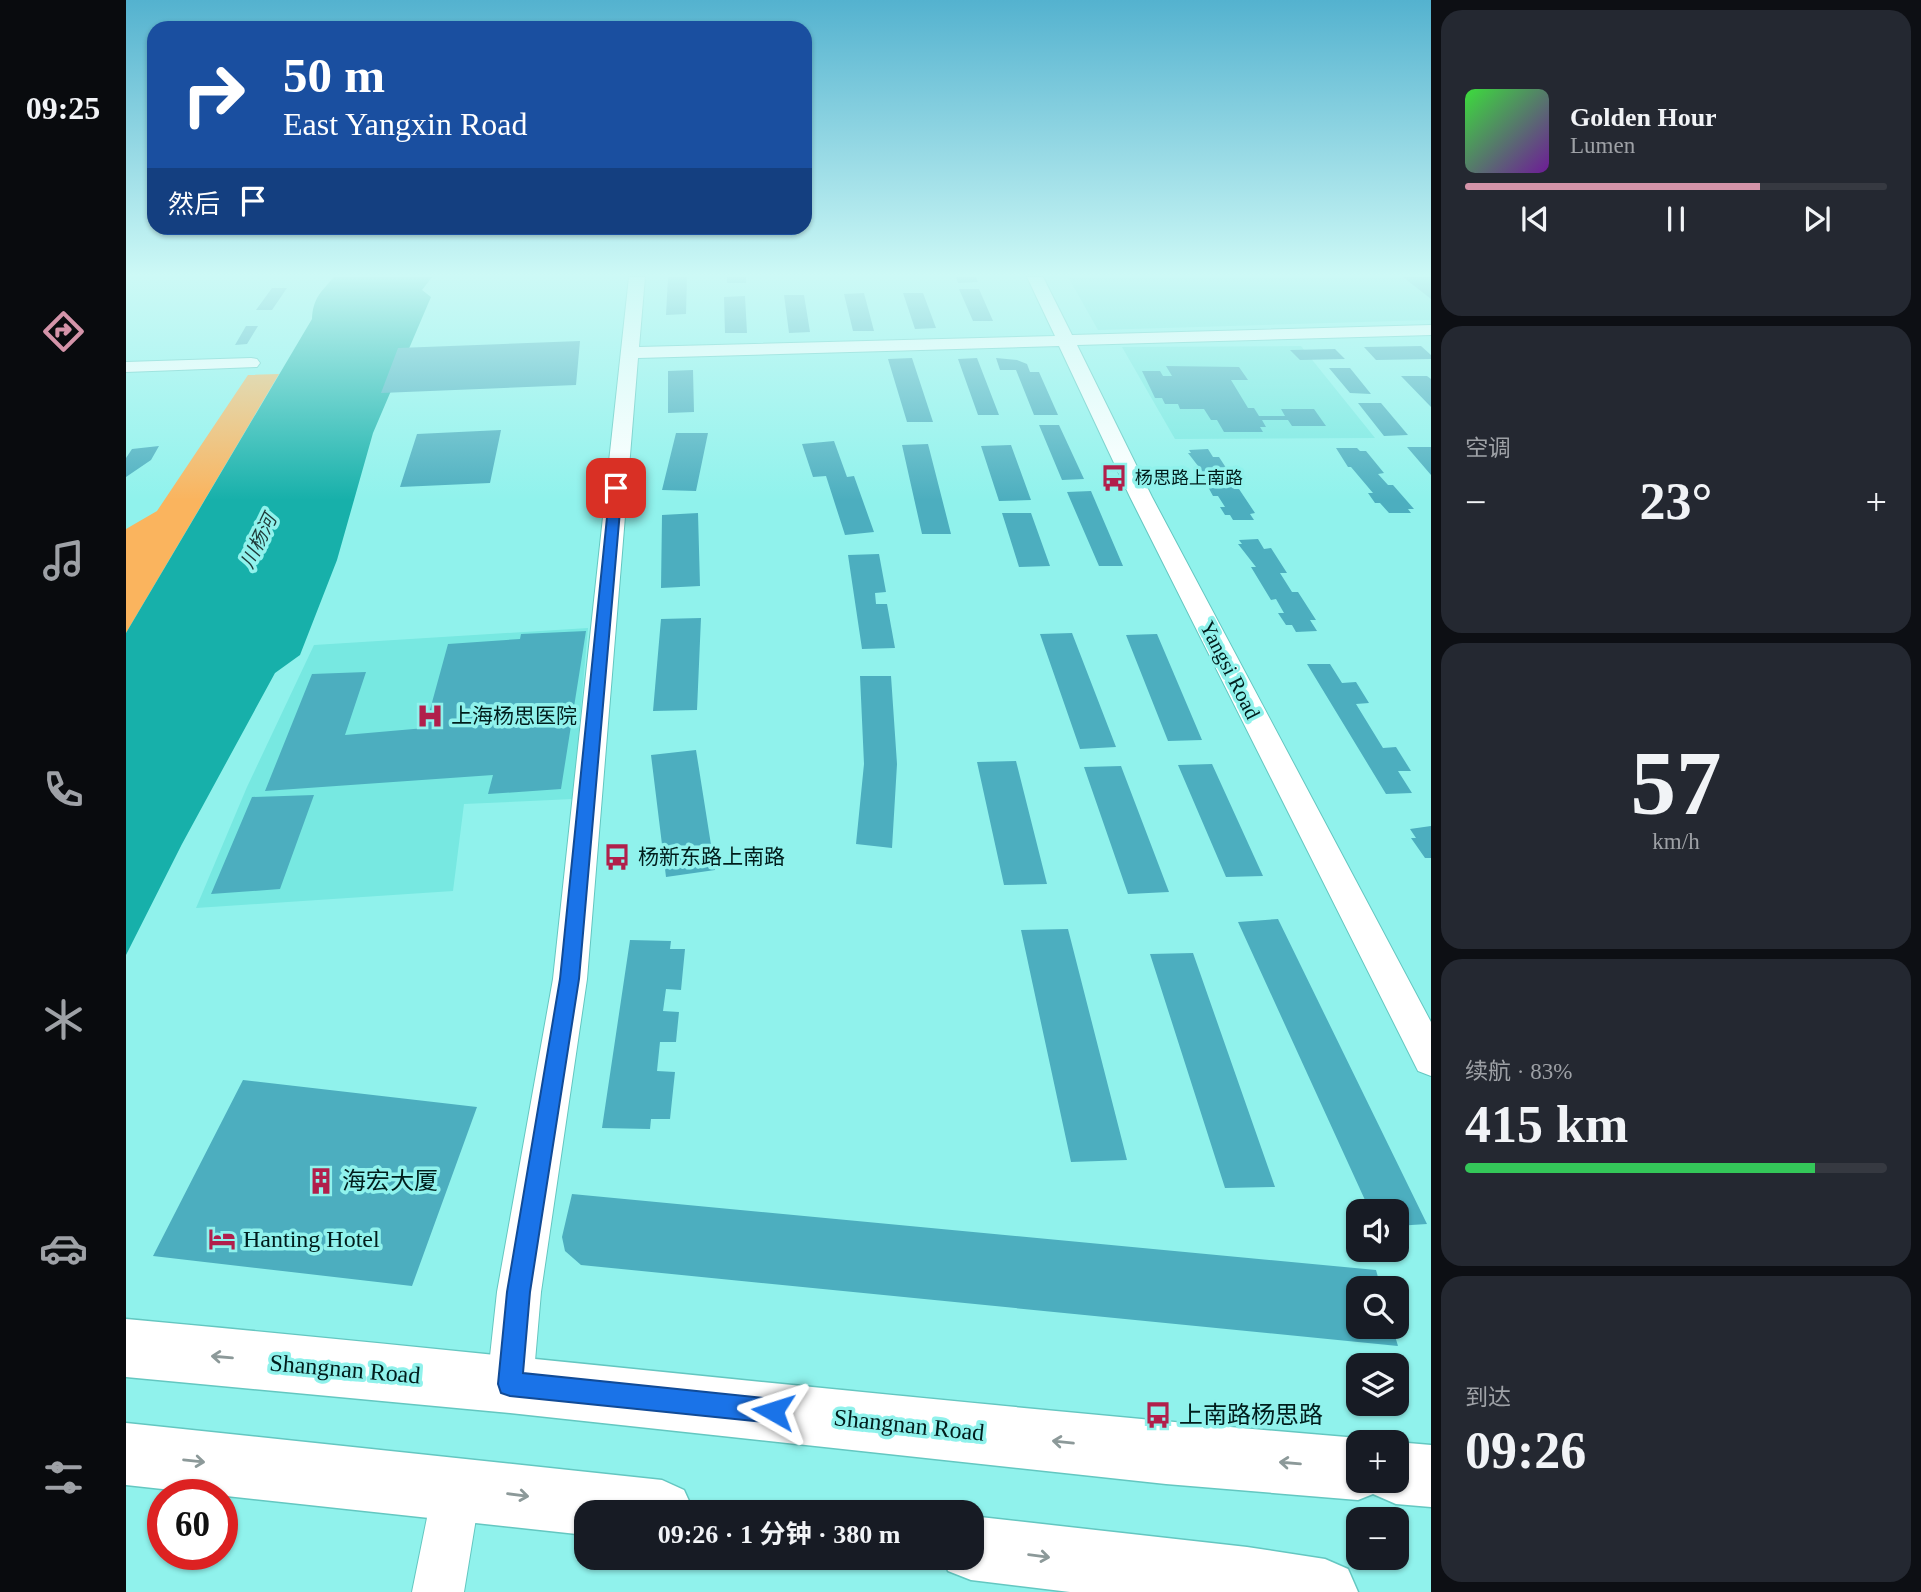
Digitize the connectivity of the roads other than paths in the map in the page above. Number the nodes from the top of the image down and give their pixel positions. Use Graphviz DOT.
graph roads {
  1 [pos="698,351"];
  2 [pos="1071,351"];
  3 [pos="631,353"];
  4 [pos="251,363"];
  5 [pos="126,367"];
  6 [pos="1431,1059"];
  7 [pos="126,1348"];
  8 [pos="510,1384"];
  9 [pos="126,1454"];
  10 [pos="1346,1468"];
  11 [pos="1409,1474"];
  12 [pos="1431,1476"];
  13 [pos="457,1488"];
  14 [pos="574,1502"];
  15 [pos="984,1550"];
  16 [pos="1250,1586"];
  17 [pos="438,1592"];
  18 [pos="1325,1592"];
  1 -- 3 [label="street"];
  2 -- 6 [label="street, Yangsi Road"];
  3 -- 8 [label="street"];
  4 -- 5 [label="street"];
  8 -- 7 [label="main road, Shangnan Road, one-way"];
  10 -- 8 [label="main road, Shangnan Road, one-way"];
  9 -- 13 [label="main road, one-way"];
  11 -- 12 [label="main road"];
  13 -- 14 [label="main road, one-way"];
  13 -- 17 [label="street"];
  15 -- 16 [label="main road, one-way"];
  16 -- 18 [label="main road"];
}
